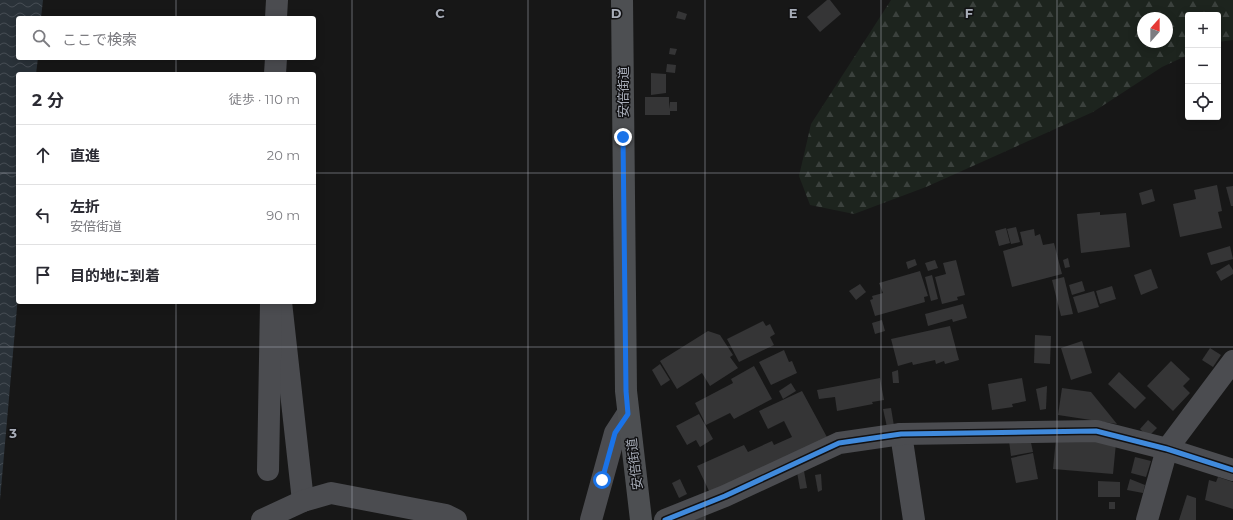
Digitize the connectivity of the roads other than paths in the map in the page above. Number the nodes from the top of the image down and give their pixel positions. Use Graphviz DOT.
graph roads {
  1 [pos="277,0"];
  2 [pos="622,0"];
  3 [pos="276,16"];
  4 [pos="276,60"];
  5 [pos="276,72"];
  6 [pos="271,304"];
  7 [pos="281,304"];
  8 [pos="1233,361"];
  9 [pos="628,414"];
  10 [pos="901,434"];
  11 [pos="1167,449"];
  12 [pos="268,470"];
  13 [pos="1233,470"];
  14 [pos="303,501"];
  15 [pos="262,520"];
  16 [pos="456,520"];
  17 [pos="591,520"];
  18 [pos="641,520"];
  19 [pos="665,520"];
  20 [pos="914,520"];
  21 [pos="1147,520"];
  1 -- 3 [label="street"];
  2 -- 9 [label="main road, 安倍街道"];
  4 -- 5 [label="street"];
  6 -- 12 [label="street"];
  7 -- 14 [label="street"];
  8 -- 11 [label="street"];
  9 -- 17 [label="street"];
  9 -- 18 [label="main road, 安倍街道"];
  10 -- 11 [label="street"];
  10 -- 19 [label="street"];
  10 -- 20 [label="street"];
  11 -- 13 [label="street"];
  11 -- 21 [label="street"];
  14 -- 15 [label="street"];
  14 -- 16 [label="street"];
}
